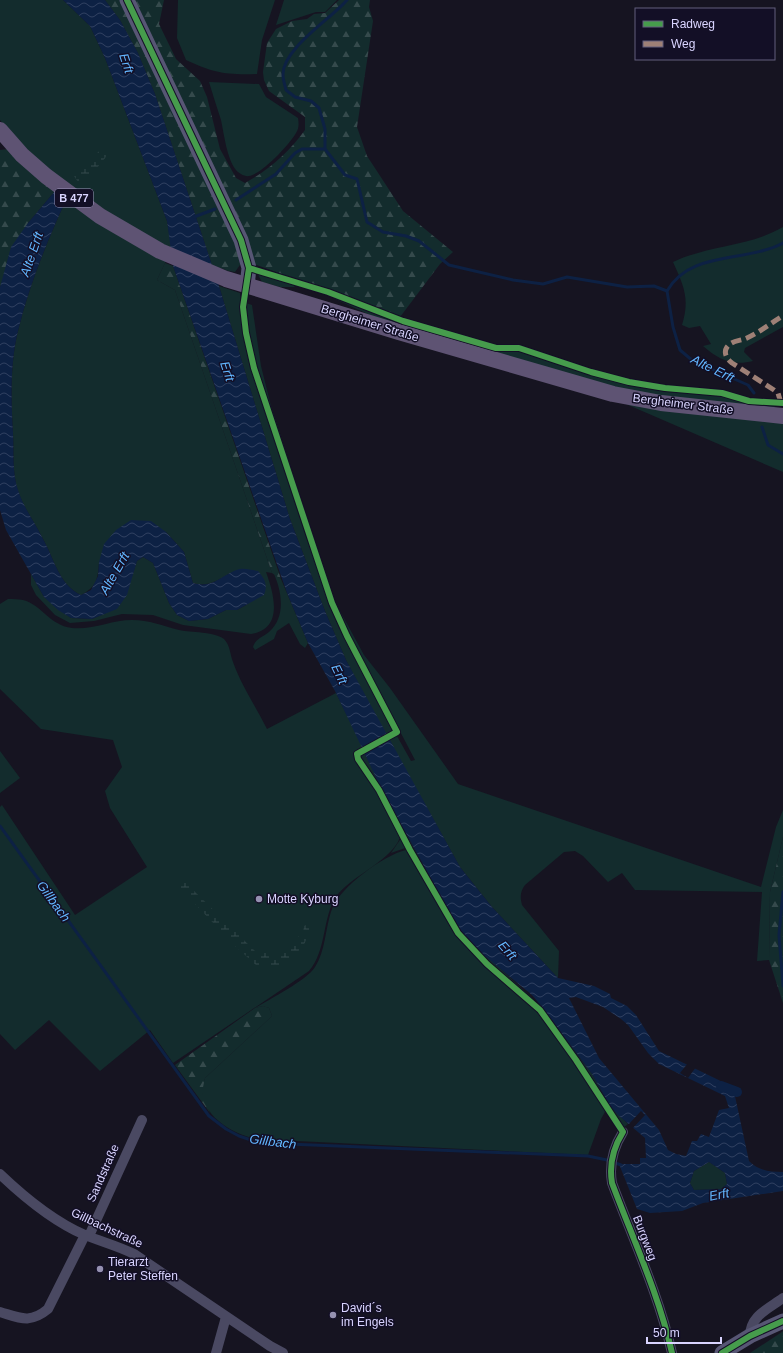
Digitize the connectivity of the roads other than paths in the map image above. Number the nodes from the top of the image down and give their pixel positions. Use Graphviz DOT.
graph roads {
  1 [pos="127,0"];
  2 [pos="0,130"];
  3 [pos="247,286"];
  4 [pos="783,416"];
  5 [pos="142,1120"];
  6 [pos="623,1132"];
  7 [pos="0,1174"];
  8 [pos="87,1236"];
  9 [pos="783,1298"];
  10 [pos="0,1312"];
  11 [pos="226,1316"];
  12 [pos="783,1321"];
  13 [pos="750,1336"];
  14 [pos="216,1353"];
  15 [pos="284,1353"];
  16 [pos="672,1353"];
  17 [pos="722,1353"];
  1 -- 3 [label="main road"];
  2 -- 3 [label="main road, Bergheimer Straße / B 477"];
  3 -- 4 [label="main road, Bergheimer Straße / B 477"];
  5 -- 8 [label="street, Sandstraße"];
  6 -- 16 [label="street, Burgweg"];
  7 -- 8 [label="street, Gillbachstraße"];
  8 -- 10 [label="street, Sandstraße"];
  8 -- 11 [label="street, Gillbachstraße"];
  9 -- 13 [label="street"];
  11 -- 14 [label="street"];
  11 -- 15 [label="street, Gillbachstraße"];
  12 -- 13 [label="main road"];
  13 -- 17 [label="main road"];
}
